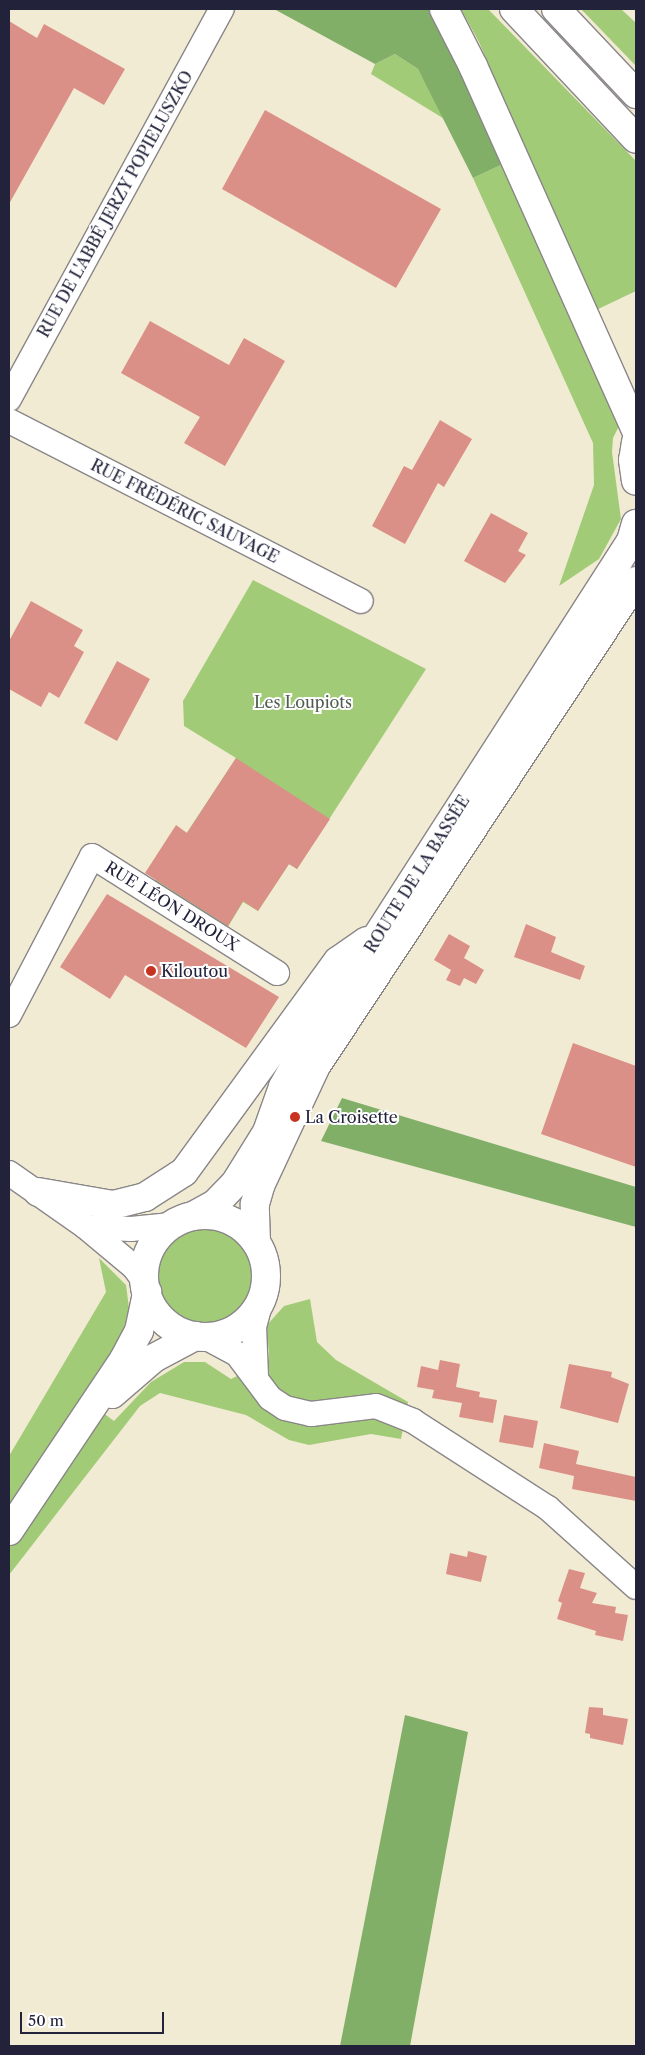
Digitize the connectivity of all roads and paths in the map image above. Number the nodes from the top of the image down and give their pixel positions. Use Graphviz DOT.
graph roads {
  1 [pos="222,9"];
  2 [pos="444,9"];
  3 [pos="514,9"];
  4 [pos="556,9"];
  5 [pos="636,94"];
  6 [pos="636,139"];
  7 [pos="9,399"];
  8 [pos="9,421"];
  9 [pos="636,431"];
  10 [pos="636,442"];
  11 [pos="636,481"];
  12 [pos="636,524"];
  13 [pos="636,582"];
  14 [pos="361,601"];
  15 [pos="379,933"];
  16 [pos="277,973"];
  17 [pos="9,1015"];
  18 [pos="9,1173"];
  19 [pos="38,1192"];
  20 [pos="182,1221"];
  21 [pos="86,1227"];
  22 [pos="256,1242"];
  23 [pos="146,1287"];
  24 [pos="260,1304"];
  25 [pos="199,1336"];
  26 [pos="256,1376"];
  27 [pos="86,1416"];
  28 [pos="9,1531"];
  29 [pos="636,1587"];
  1 -- 7 [label="street, RUE DE L'ABBÉ JERZY POPIELUSZKO"];
  2 -- 9 [label="main road"];
  3 -- 6 [label="main road"];
  4 -- 5 [label="main road"];
  8 -- 14 [label="street, RUE FRÉDÉRIC SAUVAGE"];
  10 -- 11 [label="main road"];
  12 -- 15 [label="main road, ROUTE DE LA BASSÉE"];
  13 -- 22 [label="main road, ROUTE DE LA BASSÉE"];
  15 -- 19 [label="main road"];
  15 -- 20 [label="main road, ROUTE DE LA BASSÉE"];
  16 -- 17 [label="street, RUE LÉON DROUX"];
  18 -- 19 [label="street"];
  19 -- 21 [label="street"];
  20 -- 21 [label="street"];
  20 -- 22 [label="main road"];
  20 -- 23 [label="main road"];
  21 -- 23 [label="street"];
  22 -- 24 [label="main road"];
  23 -- 25 [label="main road"];
  23 -- 27 [label="main road"];
  24 -- 25 [label="main road"];
  24 -- 26 [label="street"];
  25 -- 26 [label="street"];
  25 -- 27 [label="main road"];
  26 -- 29 [label="street"];
  27 -- 28 [label="main road"];
}
